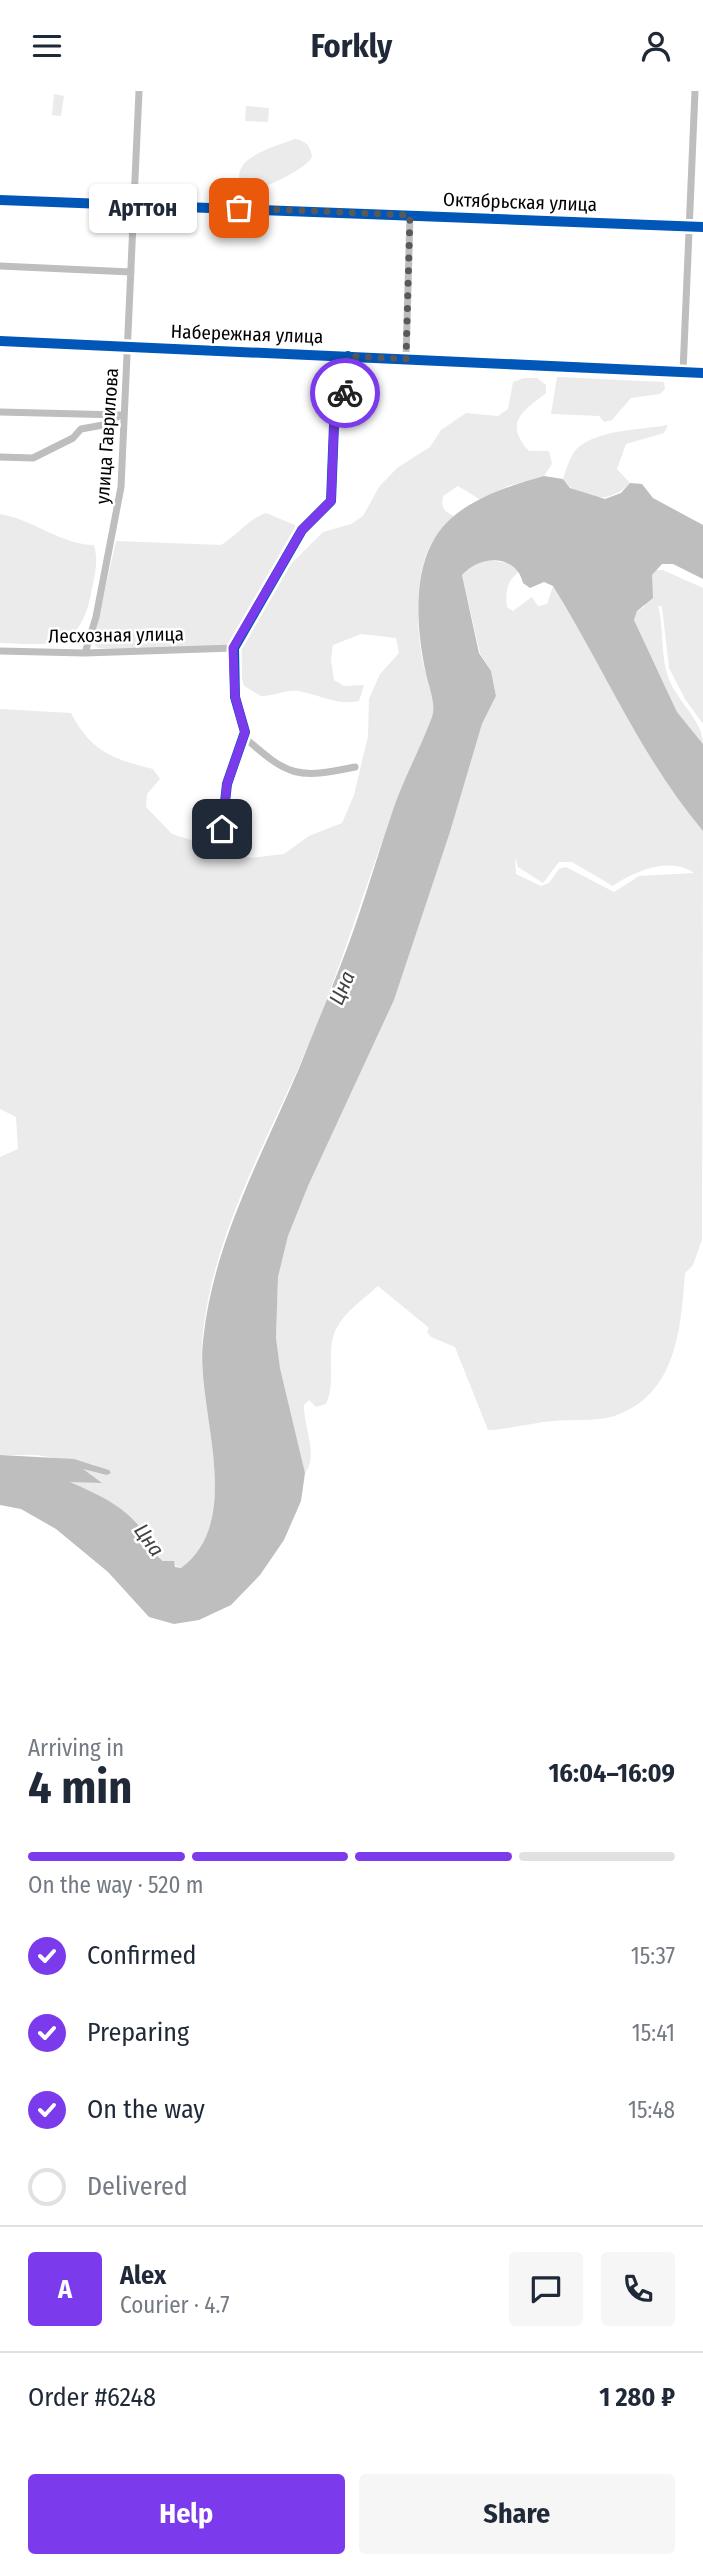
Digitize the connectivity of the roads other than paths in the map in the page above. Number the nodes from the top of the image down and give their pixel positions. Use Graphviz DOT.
graph roads {
  1 [pos="139,91"];
  2 [pos="695,91"];
  3 [pos="0,200"];
  4 [pos="134,204"];
  5 [pos="410,215"];
  6 [pos="690,226"];
  7 [pos="703,227"];
  8 [pos="0,267"];
  9 [pos="131,272"];
  10 [pos="0,341"];
  11 [pos="128,348"];
  12 [pos="348,356"];
  13 [pos="406,359"];
  14 [pos="683,372"];
  15 [pos="703,373"];
  16 [pos="0,412"];
  17 [pos="123,415"];
  18 [pos="0,457"];
  19 [pos="233,648"];
  20 [pos="0,651"];
  21 [pos="85,653"];
  22 [pos="244,737"];
  23 [pos="355,767"];
  24 [pos="222,829"];
  1 -- 4 [label="street, улица Гаврилова"];
  2 -- 6 [label="street"];
  3 -- 4 [label="street, Октябрьская улица"];
  4 -- 5 [label="street, Октябрьская улица"];
  4 -- 9 [label="street, улица Гаврилова"];
  5 -- 6 [label="street, Октябрьская улица"];
  5 -- 13 [label="street"];
  6 -- 7 [label="street, Октябрьская улица"];
  6 -- 14 [label="street"];
  8 -- 9 [label="street"];
  9 -- 11 [label="street, улица Гаврилова"];
  10 -- 11 [label="street, Набережная улица"];
  11 -- 12 [label="street, Набережная улица"];
  11 -- 17 [label="street, улица Гаврилова"];
  12 -- 13 [label="street, Набережная улица"];
  12 -- 19 [label="street"];
  13 -- 14 [label="street, Набережная улица"];
  14 -- 15 [label="street, Набережная улица"];
  16 -- 17 [label="street"];
  17 -- 18 [label="street"];
  17 -- 21 [label="street, улица Гаврилова"];
  19 -- 21 [label="street, Лесхозная улица"];
  19 -- 22 [label="street"];
  20 -- 21 [label="street, Лесхозная улица"];
  22 -- 23 [label="street"];
  22 -- 24 [label="street"];
}
